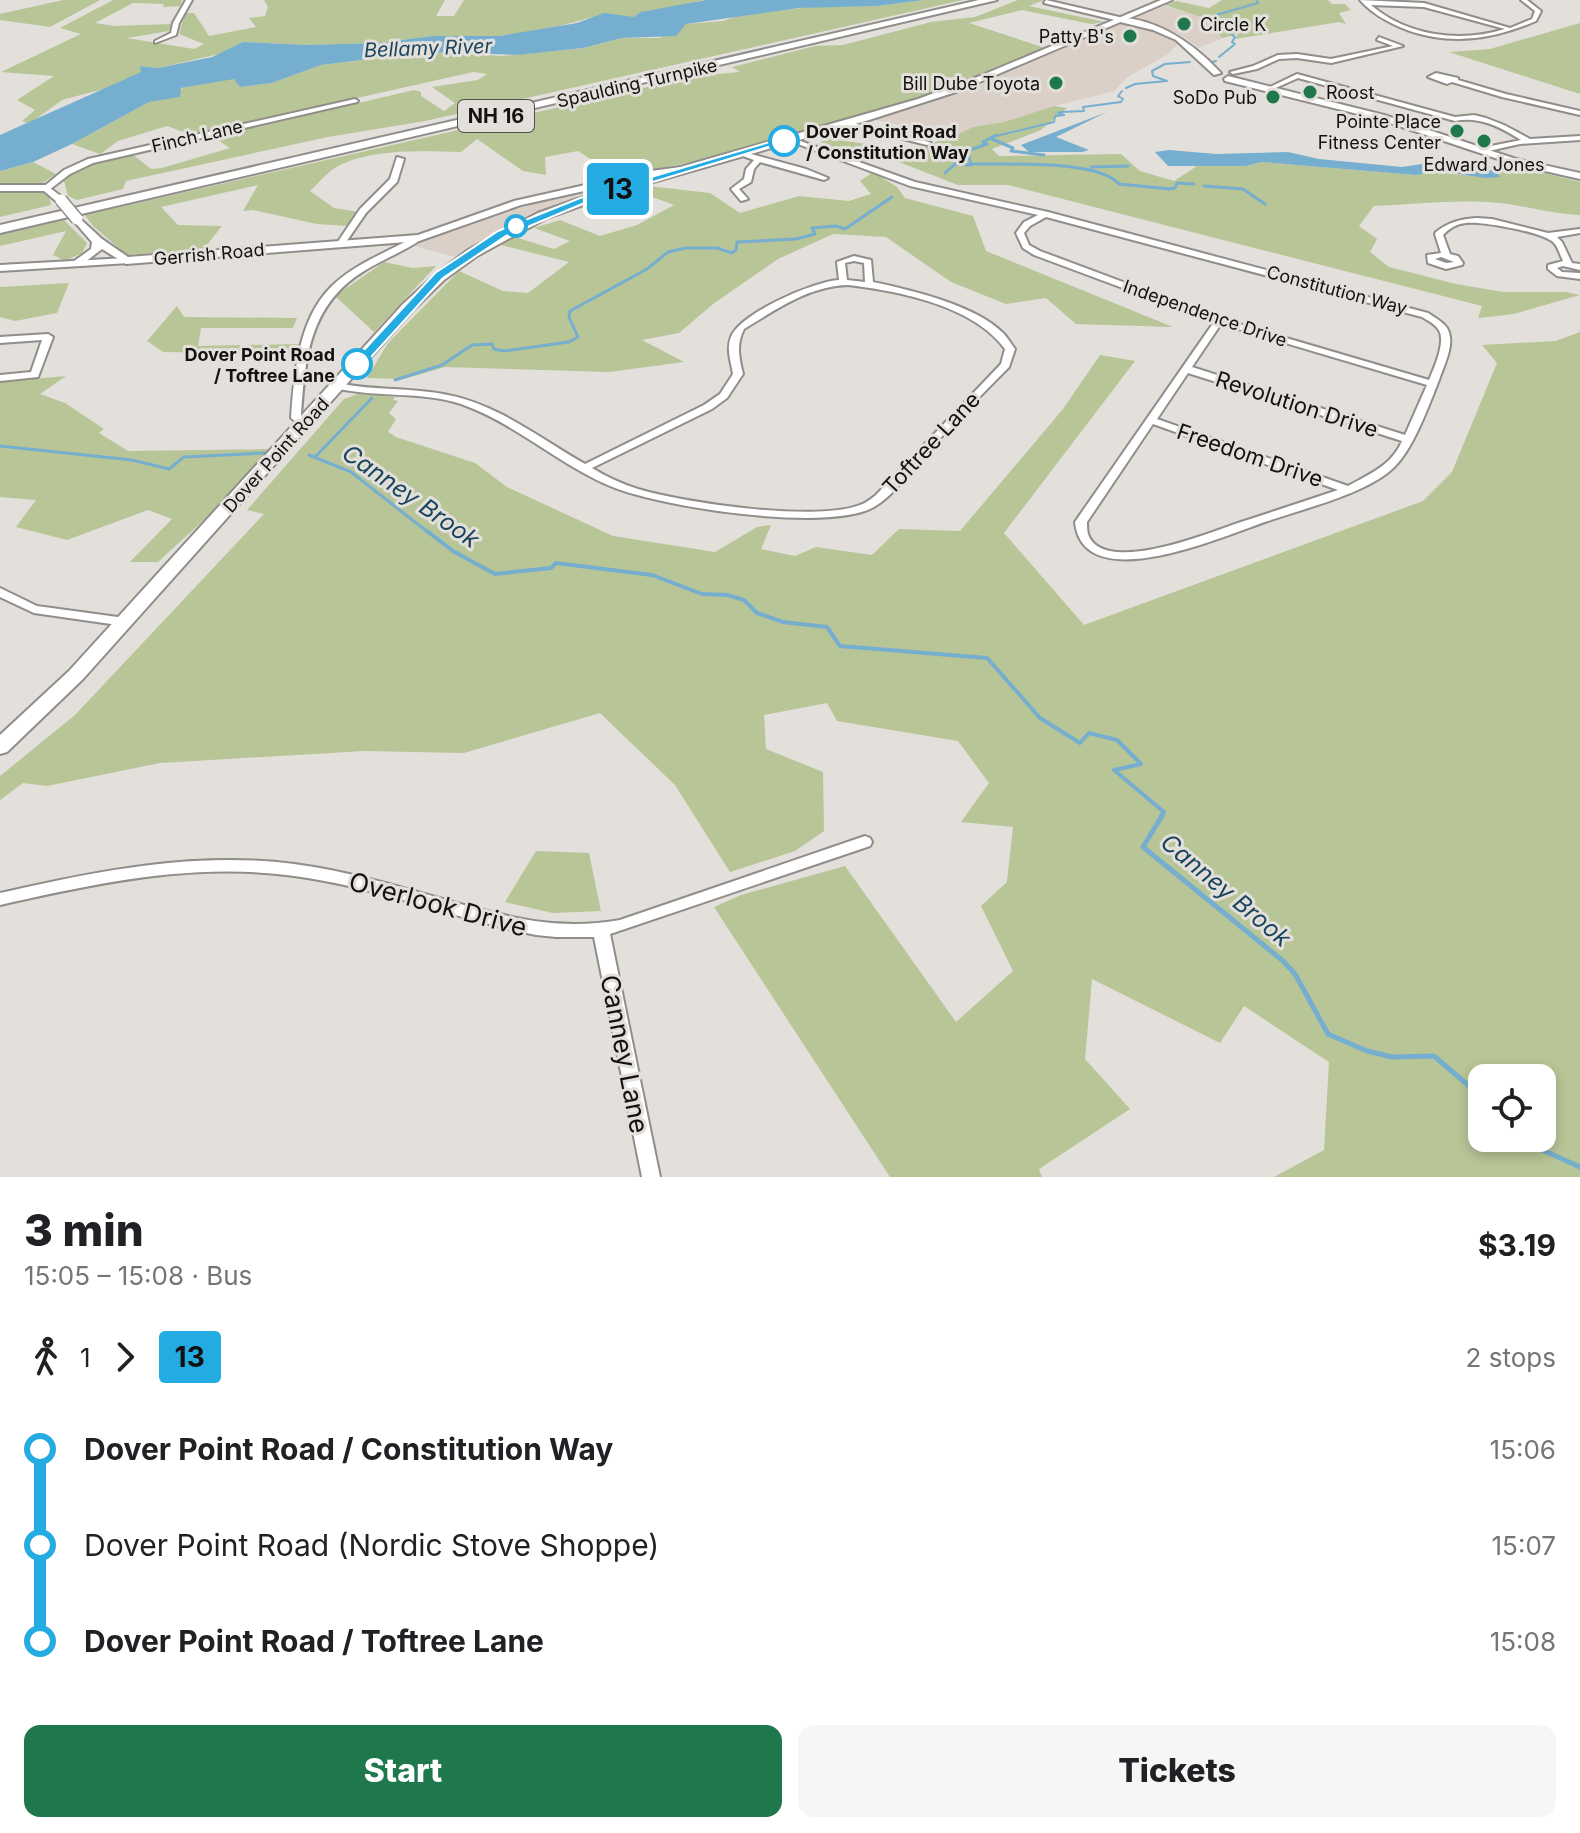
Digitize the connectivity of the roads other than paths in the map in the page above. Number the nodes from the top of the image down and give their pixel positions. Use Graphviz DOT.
graph roads {
  1 [pos="189,0"];
  2 [pos="974,0"];
  3 [pos="992,0"];
  4 [pos="1168,0"];
  5 [pos="1524,0"];
  6 [pos="1046,2"];
  7 [pos="1364,2"];
  8 [pos="1119,19"];
  9 [pos="1509,29"];
  10 [pos="1379,39"];
  11 [pos="157,42"];
  12 [pos="1206,64"];
  13 [pos="1234,75"];
  14 [pos="1454,81"];
  15 [pos="1269,89"];
  16 [pos="355,101"];
  17 [pos="1580,113"];
  18 [pos="845,123"];
  19 [pos="1580,138"];
  20 [pos="789,139"];
  21 [pos="1528,141"];
  22 [pos="927,143"];
  23 [pos="1484,150"];
  24 [pos="743,153"];
  25 [pos="400,159"];
  26 [pos="758,160"];
  27 [pos="681,170"];
  28 [pos="1580,176"];
  29 [pos="824,178"];
  30 [pos="0,188"];
  31 [pos="46,188"];
  32 [pos="744,199"];
  33 [pos="1045,214"];
  34 [pos="0,222"];
  35 [pos="0,229"];
  36 [pos="1580,231"];
  37 [pos="1548,235"];
  38 [pos="419,238"];
  39 [pos="346,239"];
  40 [pos="98,241"];
  41 [pos="1446,255"];
  42 [pos="126,261"];
  43 [pos="1568,263"];
  44 [pos="76,264"];
  45 [pos="1580,267"];
  46 [pos="0,268"];
  47 [pos="1580,276"];
  48 [pos="843,282"];
  49 [pos="869,282"];
  50 [pos="1219,321"];
  51 [pos="0,340"];
  52 [pos="1187,369"];
  53 [pos="0,378"];
  54 [pos="1433,384"];
  55 [pos="338,386"];
  56 [pos="1150,420"];
  57 [pos="303,424"];
  58 [pos="1408,439"];
  59 [pos="585,468"];
  60 [pos="1349,490"];
  61 [pos="0,592"];
  62 [pos="125,622"];
  63 [pos="0,747"];
  64 [pos="865,842"];
  65 [pos="0,899"];
  66 [pos="601,930"];
  67 [pos="651,1177"];
  1 -- 11 [label="street"];
  2 -- 34 [label="highway, Spaulding Turnpike / NH 16"];
  3 -- 35 [label="highway, Spaulding Turnpike / NH 16"];
  4 -- 8 [label="main road, Dover Point Road"];
  5 -- 9 [label="street"];
  6 -- 8 [label="street"];
  7 -- 9 [label="street"];
  7 -- 9 [label="street"];
  8 -- 12 [label="street"];
  8 -- 18 [label="main road, Dover Point Road"];
  10 -- 13 [label="street"];
  12 -- 13 [label="street"];
  12 -- 13 [label="street"];
  13 -- 15 [label="street"];
  14 -- 17 [label="street"];
  15 -- 21 [label="street"];
  15 -- 23 [label="street"];
  16 -- 31 [label="street, Finch Lane"];
  18 -- 20 [label="main road, Dover Point Road"];
  18 -- 22 [label="street"];
  19 -- 21 [label="street"];
  20 -- 24 [label="main road, Dover Point Road"];
  20 -- 33 [label="street, Constitution Way"];
  21 -- 23 [label="street"];
  23 -- 28 [label="street"];
  24 -- 26 [label="street"];
  24 -- 27 [label="main road, Dover Point Road"];
  25 -- 39 [label="street"];
  26 -- 29 [label="street"];
  26 -- 32 [label="street"];
  27 -- 38 [label="street, Gerrish Road"];
  27 -- 55 [label="main road, Dover Point Road"];
  30 -- 31 [label="street"];
  31 -- 40 [label="street, bridge"];
  33 -- 50 [label="street, Independence Drive"];
  33 -- 54 [label="street, Constitution Way"];
  36 -- 37 [label="street"];
  37 -- 41 [label="street"];
  37 -- 43 [label="street"];
  38 -- 39 [label="street, Gerrish Road"];
  38 -- 57 [label="street"];
  39 -- 42 [label="street, Gerrish Road"];
  40 -- 42 [label="street"];
  40 -- 44 [label="street"];
  42 -- 44 [label="street, Gerrish Road"];
  43 -- 45 [label="street"];
  43 -- 47 [label="street"];
  44 -- 46 [label="street, Gerrish Road"];
  48 -- 49 [label="street, Toftree Lane"];
  48 -- 49 [label="street"];
  48 -- 59 [label="street, Toftree Lane"];
  49 -- 59 [label="street, Toftree Lane"];
  50 -- 52 [label="street, Constitution Way"];
  50 -- 54 [label="street, Independence Drive"];
  51 -- 53 [label="street"];
  52 -- 56 [label="street, Constitution Way"];
  52 -- 58 [label="street, Revolution Drive"];
  54 -- 58 [label="street, Constitution Way"];
  55 -- 57 [label="main road, Dover Point Road"];
  55 -- 59 [label="street, Toftree Lane"];
  56 -- 60 [label="street, Freedom Drive"];
  56 -- 60 [label="street, Constitution Way"];
  57 -- 62 [label="main road, Dover Point Road"];
  58 -- 60 [label="street, Constitution Way"];
  61 -- 62 [label="street"];
  62 -- 63 [label="main road, Dover Point Road"];
  64 -- 66 [label="street, Overlook Drive"];
  65 -- 66 [label="street, Overlook Drive"];
  66 -- 67 [label="street, Canney Lane"];
}
